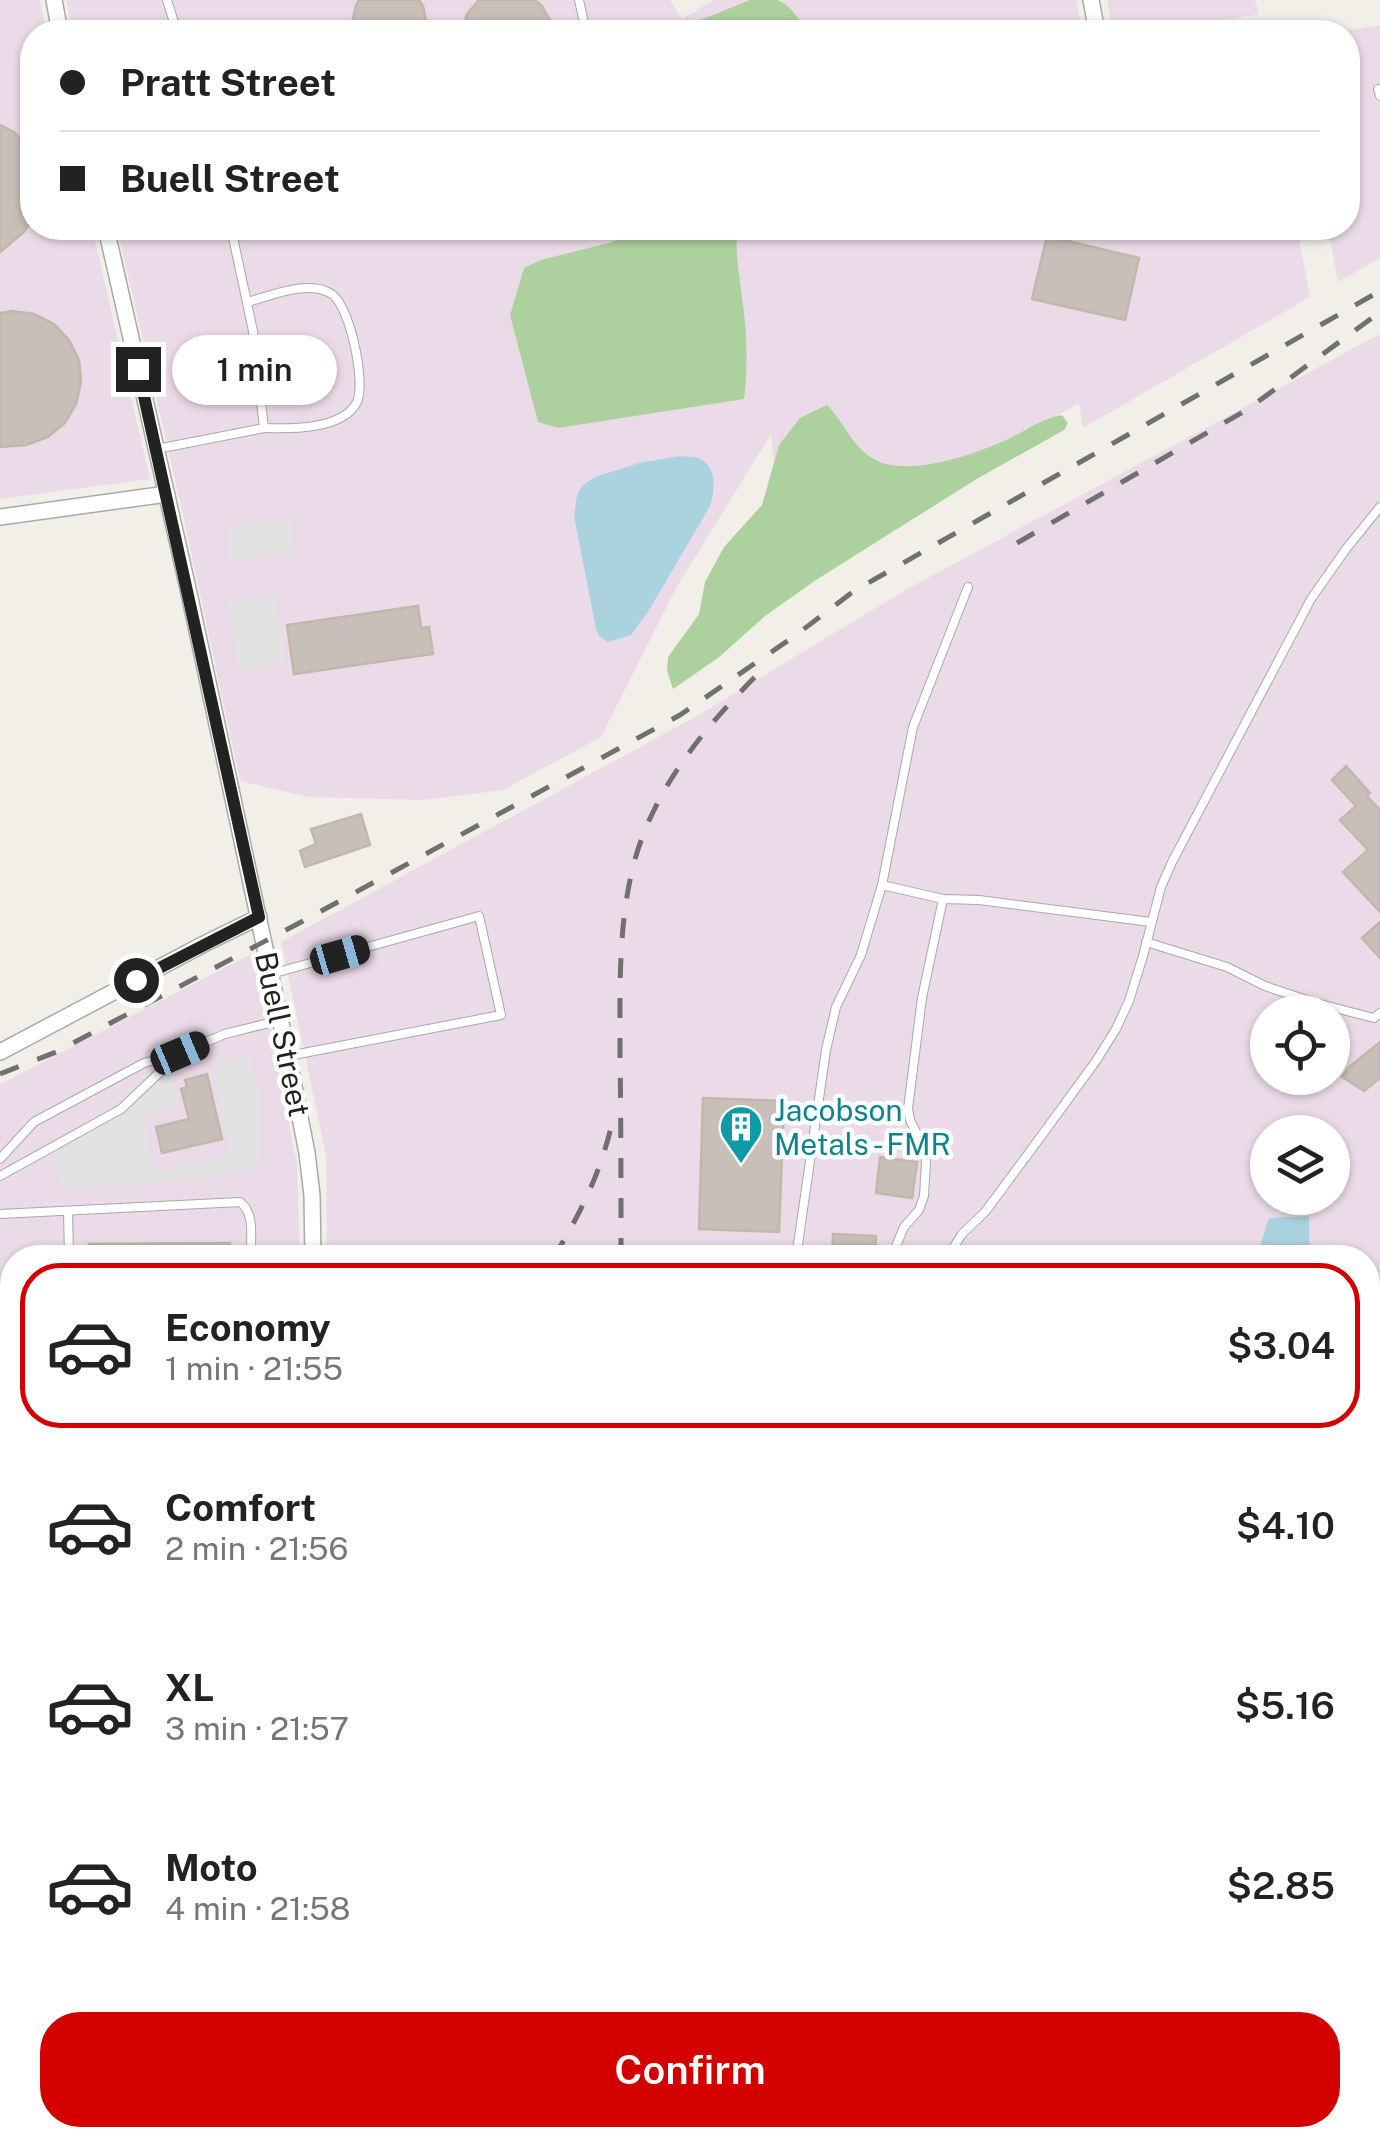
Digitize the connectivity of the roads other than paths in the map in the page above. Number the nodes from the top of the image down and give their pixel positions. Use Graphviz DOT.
graph roads {
  1 [pos="109,240"];
  2 [pos="234,240"];
  3 [pos="247,302"];
  4 [pos="264,428"];
  5 [pos="156,450"];
  6 [pos="166,494"];
  7 [pos="1380,507"];
  8 [pos="0,517"];
  9 [pos="968,588"];
  10 [pos="882,885"];
  11 [pos="943,899"];
  12 [pos="259,917"];
  13 [pos="1151,922"];
  14 [pos="1146,942"];
  15 [pos="271,974"];
  16 [pos="1380,1013"];
  17 [pos="281,1020"];
  18 [pos="0,1052"];
  19 [pos="180,1053"];
  20 [pos="288,1056"];
  21 [pos="0,1159"];
  22 [pos="0,1176"];
  23 [pos="68,1211"];
  24 [pos="0,1214"];
  25 [pos="69,1245"];
  26 [pos="251,1245"];
  27 [pos="312,1245"];
  28 [pos="798,1245"];
  29 [pos="896,1245"];
  30 [pos="955,1245"];
  1 -- 5 [label="street, Buell Street"];
  2 -- 3 [label="lane"];
  3 -- 4 [label="lane"];
  3 -- 4 [label="lane"];
  4 -- 5 [label="lane"];
  5 -- 6 [label="street, Buell Street"];
  6 -- 8 [label="street"];
  6 -- 12 [label="street, Buell Street"];
  7 -- 13 [label="lane"];
  9 -- 10 [label="lane"];
  10 -- 11 [label="lane"];
  10 -- 28 [label="lane"];
  11 -- 13 [label="lane"];
  11 -- 29 [label="lane"];
  12 -- 15 [label="street, Buell Street"];
  12 -- 18 [label="street"];
  13 -- 14 [label="lane"];
  14 -- 16 [label="lane"];
  14 -- 30 [label="lane"];
  15 -- 17 [label="street, Buell Street"];
  15 -- 20 [label="lane"];
  17 -- 19 [label="lane"];
  17 -- 20 [label="street, Buell Street"];
  19 -- 21 [label="lane"];
  19 -- 22 [label="lane"];
  20 -- 27 [label="street, Buell Street"];
  23 -- 24 [label="lane"];
  23 -- 25 [label="lane"];
  23 -- 26 [label="lane"];
}
